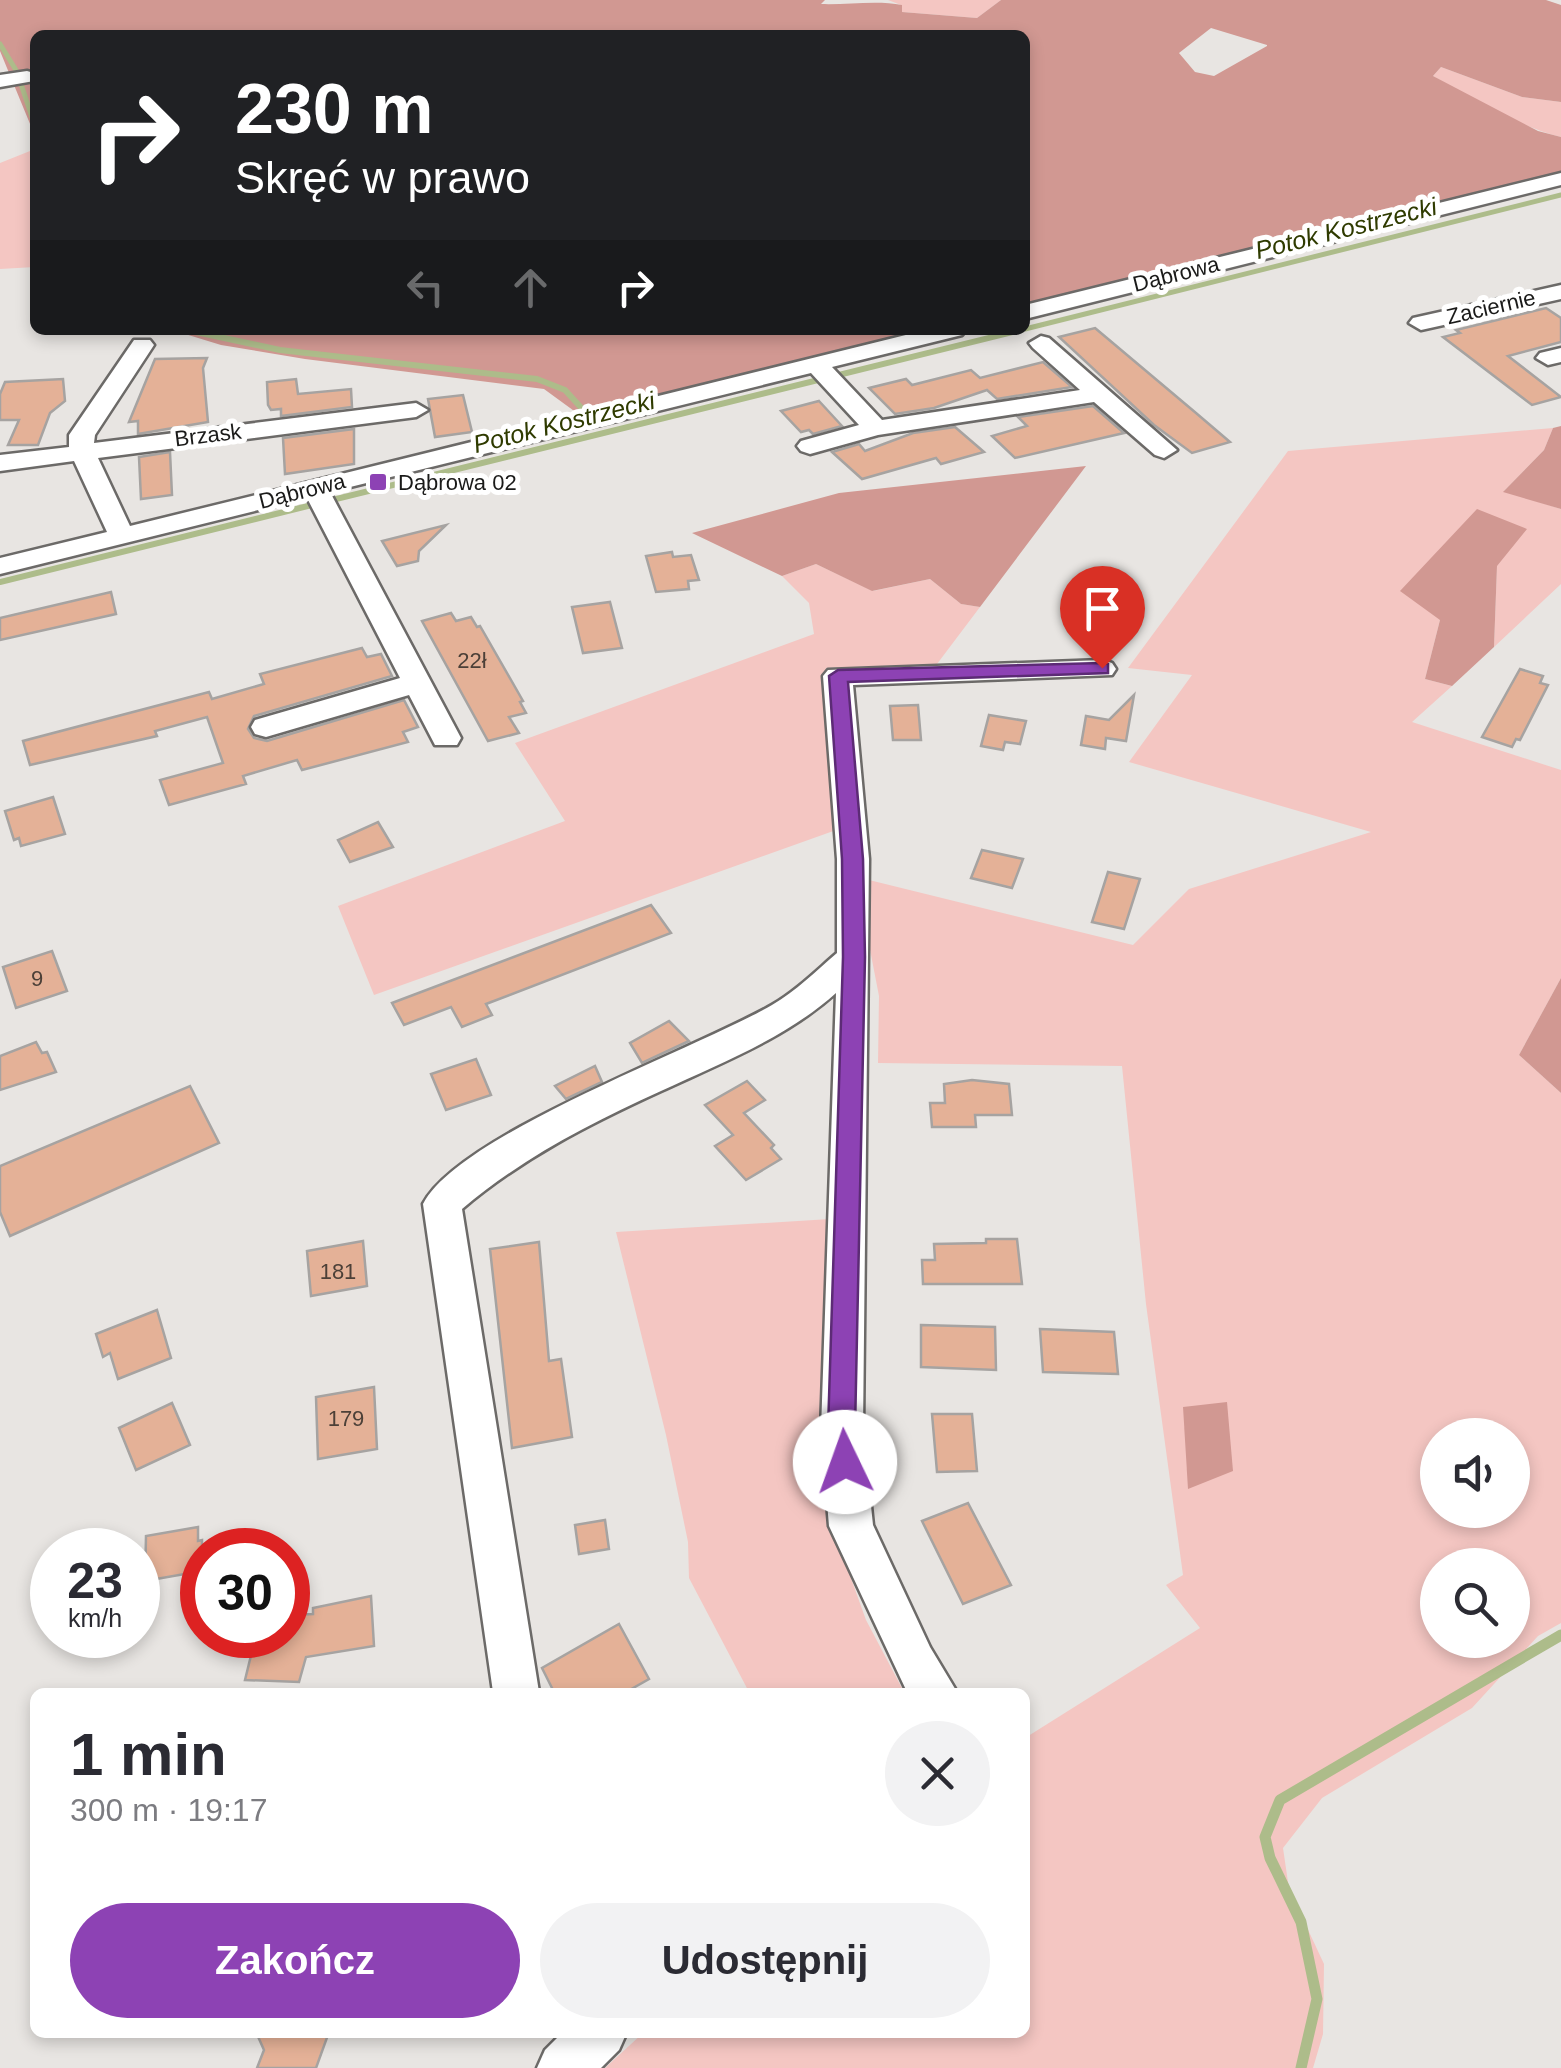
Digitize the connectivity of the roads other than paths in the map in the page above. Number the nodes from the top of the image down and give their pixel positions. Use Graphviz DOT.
graph roads {
  1 [pos="27,77"];
  2 [pos="0,81"];
  3 [pos="1556,186"];
  4 [pos="1561,292"];
  5 [pos="1030,311"];
  6 [pos="1421,323"];
  7 [pos="939,335"];
  8 [pos="1041,344"];
  9 [pos="142,345"];
  10 [pos="824,373"];
  11 [pos="1099,394"];
  12 [pos="416,410"];
  13 [pos="876,428"];
  14 [pos="810,446"];
  15 [pos="81,450"];
  16 [pos="1164,450"];
  17 [pos="0,463"];
  18 [pos="321,498"];
  19 [pos="122,536"];
  20 [pos="0,566"];
  21 [pos="1102,668"];
  22 [pos="418,683"];
  23 [pos="266,727"];
  24 [pos="446,738"];
  25 [pos="854,957"];
  26 [pos="515,1688"];
  27 [pos="931,1688"];
  28 [pos="596,2038"];
  29 [pos="563,2068"];
  1 -- 2 [label="street"];
  3 -- 5 [label="street, Dąbrowa"];
  4 -- 6 [label="street, Zaciernie"];
  7 -- 10 [label="street, Dąbrowa"];
  8 -- 11 [label="street"];
  9 -- 15 [label="street"];
  10 -- 13 [label="street"];
  10 -- 18 [label="street, Dąbrowa"];
  11 -- 13 [label="street"];
  11 -- 16 [label="street"];
  12 -- 15 [label="street, Brzask"];
  13 -- 14 [label="street"];
  15 -- 17 [label="street, Brzask"];
  15 -- 19 [label="street"];
  18 -- 19 [label="street, Dąbrowa"];
  18 -- 22 [label="street"];
  19 -- 20 [label="street, Dąbrowa"];
  21 -- 25 [label="street"];
  22 -- 23 [label="street"];
  22 -- 24 [label="street"];
  25 -- 26 [label="street"];
  25 -- 27 [label="street"];
  28 -- 29 [label="street"];
}
